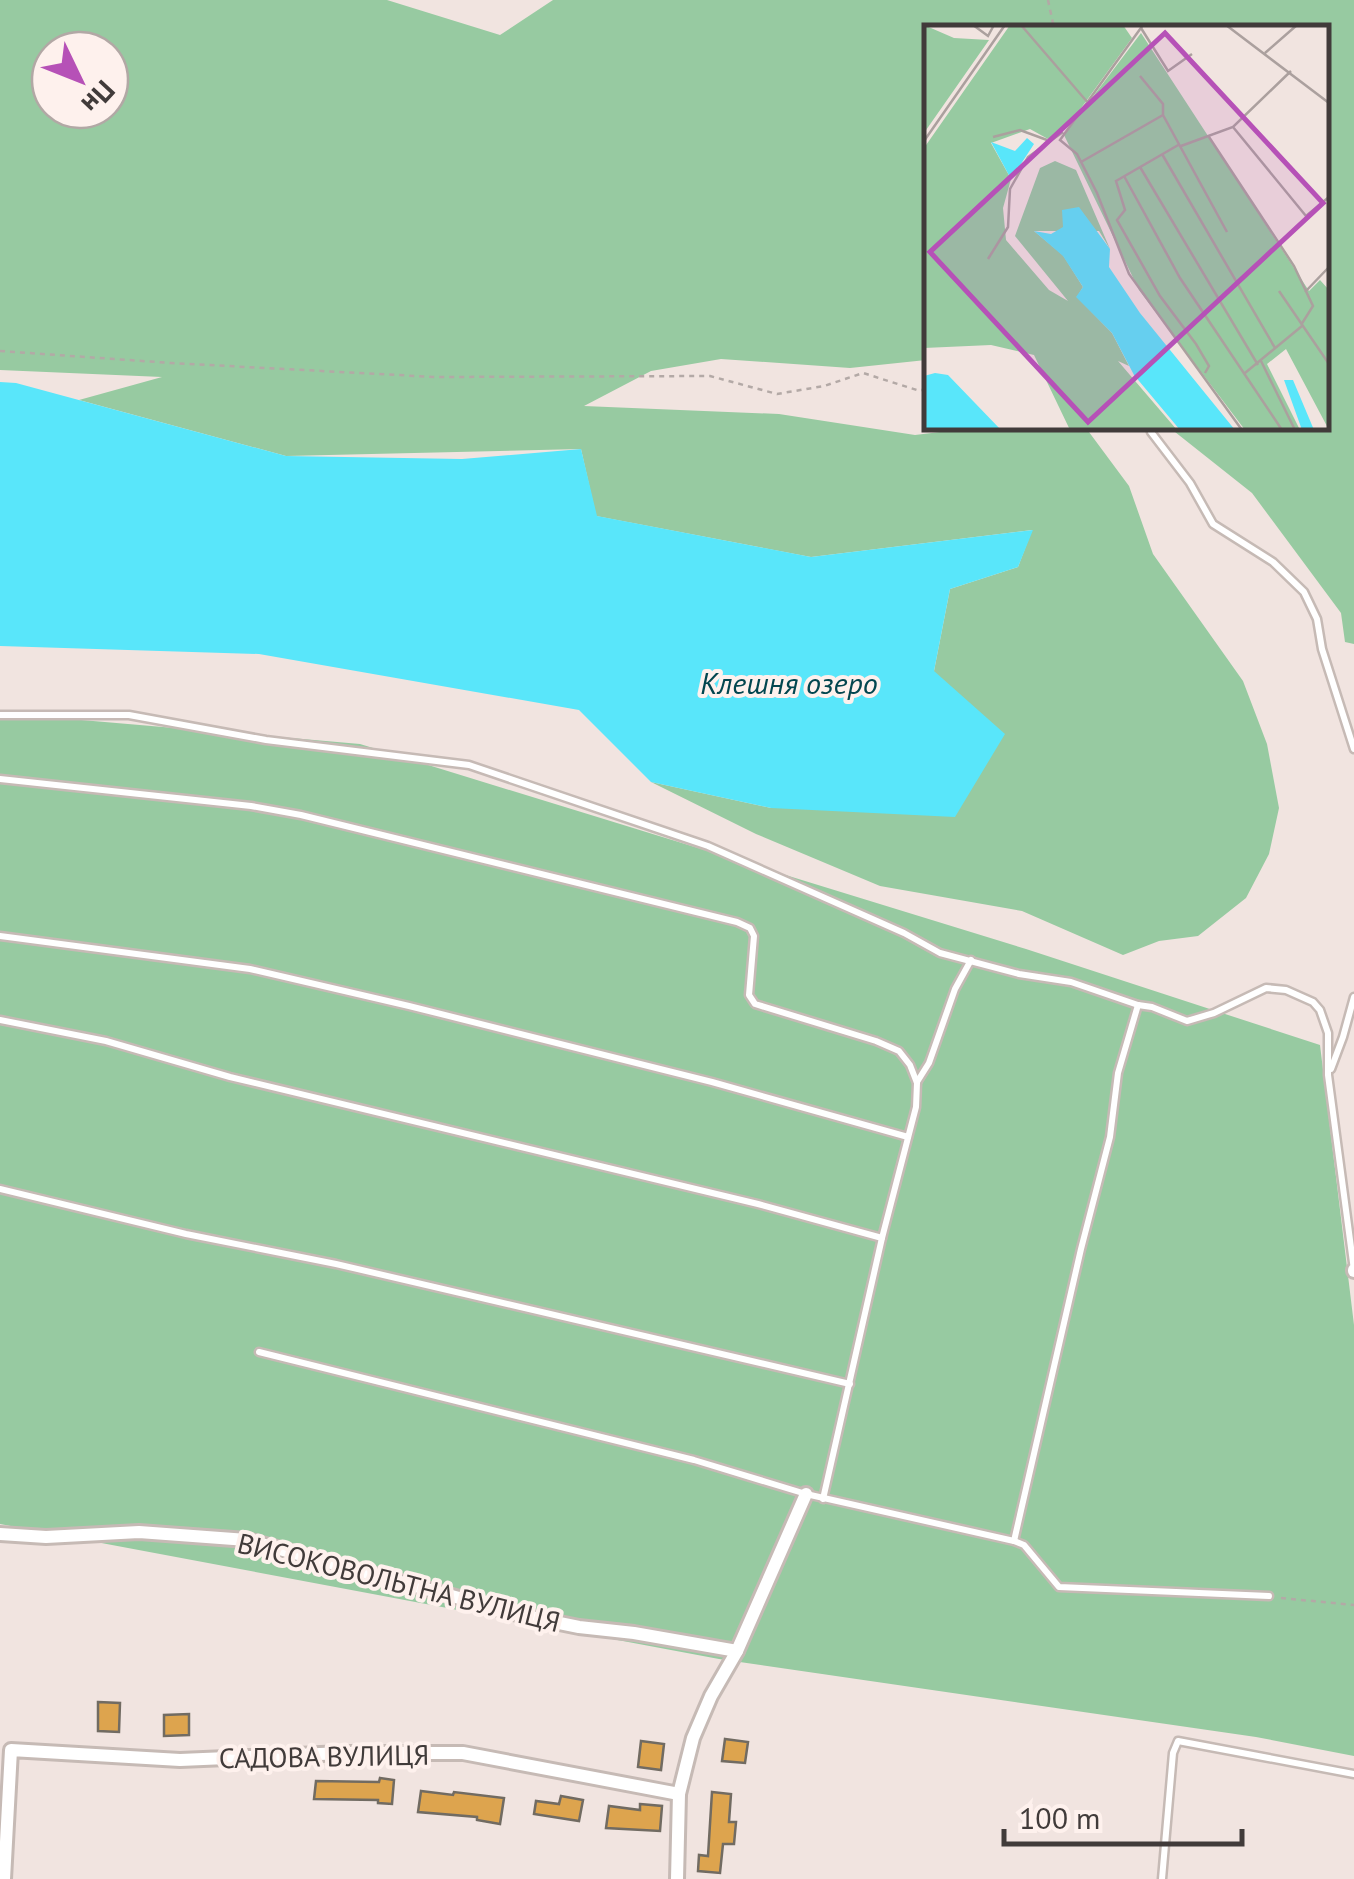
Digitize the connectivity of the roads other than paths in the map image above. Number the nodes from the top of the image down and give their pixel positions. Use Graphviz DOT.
graph roads {
  1 [pos="1150,430"];
  2 [pos="0,715"];
  3 [pos="1354,749"];
  4 [pos="0,780"];
  5 [pos="0,936"];
  6 [pos="971,960"];
  7 [pos="1354,997"];
  8 [pos="1138,1005"];
  9 [pos="0,1020"];
  10 [pos="1328,1075"];
  11 [pos="917,1083"];
  12 [pos="908,1136"];
  13 [pos="0,1189"];
  14 [pos="882,1238"];
  15 [pos="1354,1271"];
  16 [pos="259,1352"];
  17 [pos="850,1384"];
  18 [pos="806,1494"];
  19 [pos="823,1498"];
  20 [pos="0,1534"];
  21 [pos="1014,1542"];
  22 [pos="1269,1596"];
  23 [pos="737,1651"];
  24 [pos="1354,1774"];
  25 [pos="679,1794"];
  26 [pos="4,1879"];
  27 [pos="677,1879"];
  28 [pos="1162,1879"];
  1 -- 3 [label="lane"];
  2 -- 6 [label="lane"];
  4 -- 11 [label="lane"];
  5 -- 12 [label="lane"];
  6 -- 8 [label="lane"];
  6 -- 11 [label="lane"];
  7 -- 10 [label="lane"];
  8 -- 10 [label="lane"];
  8 -- 21 [label="lane"];
  9 -- 14 [label="lane"];
  10 -- 15 [label="lane"];
  11 -- 12 [label="lane"];
  12 -- 14 [label="lane"];
  13 -- 17 [label="lane"];
  14 -- 17 [label="lane"];
  16 -- 18 [label="lane"];
  17 -- 19 [label="lane"];
  18 -- 19 [label="lane"];
  18 -- 23 [label="street"];
  19 -- 21 [label="lane"];
  20 -- 23 [label="street, ВИСОКОВОЛЬТНА ВУЛИЦЯ"];
  21 -- 22 [label="lane"];
  23 -- 25 [label="street"];
  24 -- 28 [label="lane"];
  25 -- 26 [label="street, САДОВА ВУЛИЦЯ"];
  25 -- 27 [label="street"];
}
